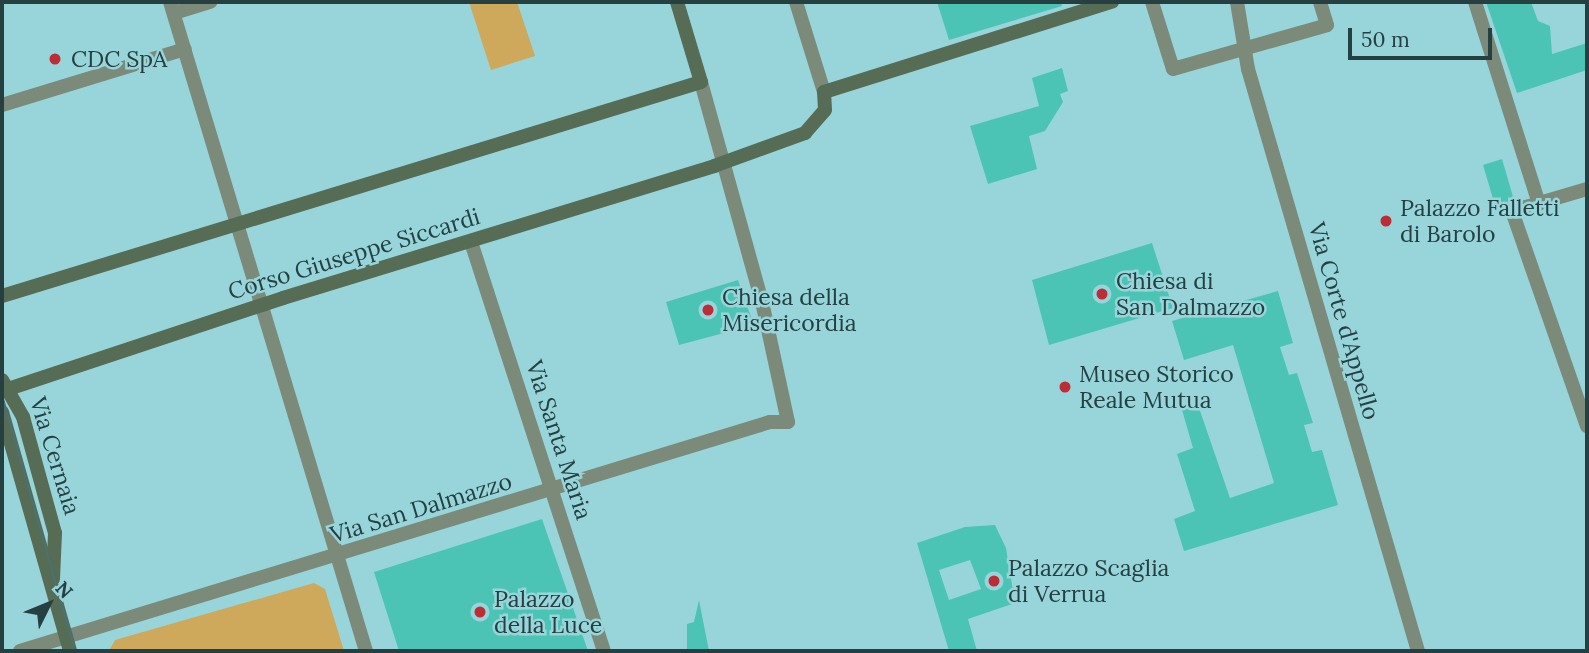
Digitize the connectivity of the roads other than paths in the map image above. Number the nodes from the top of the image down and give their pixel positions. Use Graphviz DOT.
graph roads {
  1 [pos="210,2"];
  2 [pos="677,2"];
  3 [pos="796,2"];
  4 [pos="1112,2"];
  5 [pos="1152,2"];
  6 [pos="1237,2"];
  7 [pos="1320,2"];
  8 [pos="1475,2"];
  9 [pos="172,7"];
  10 [pos="1247,48"];
  11 [pos="185,49"];
  12 [pos="701,82"];
  13 [pos="824,92"];
  14 [pos="2,105"];
  15 [pos="721,163"];
  16 [pos="1587,189"];
  17 [pos="1539,204"];
  18 [pos="238,224"];
  19 [pos="471,242"];
  20 [pos="2,296"];
  21 [pos="259,305"];
  22 [pos="4,386"];
  23 [pos="2,412"];
  24 [pos="1587,426"];
  25 [pos="552,492"];
  26 [pos="336,558"];
  27 [pos="53,591"];
  28 [pos="68,644"];
  29 [pos="20,651"];
  30 [pos="366,651"];
  31 [pos="604,651"];
  32 [pos="1418,651"];
  1 -- 9 [label="street"];
  2 -- 12 [label="street"];
  3 -- 13 [label="street"];
  4 -- 13 [label="street"];
  5 -- 10 [label="street"];
  6 -- 10 [label="street, Via Corte d'Appello"];
  7 -- 10 [label="street"];
  8 -- 17 [label="street"];
  9 -- 11 [label="street"];
  10 -- 32 [label="street, Via Corte d'Appello"];
  11 -- 14 [label="street"];
  11 -- 18 [label="street"];
  12 -- 15 [label="street"];
  12 -- 18 [label="street"];
  13 -- 15 [label="street, Corso Giuseppe Siccardi"];
  15 -- 19 [label="street, Corso Giuseppe Siccardi"];
  15 -- 25 [label="street, Via San Dalmazzo"];
  16 -- 17 [label="street"];
  17 -- 24 [label="street"];
  18 -- 20 [label="street"];
  18 -- 21 [label="street"];
  19 -- 21 [label="street, Corso Giuseppe Siccardi"];
  19 -- 25 [label="street, Via Santa Maria"];
  21 -- 22 [label="street, Corso Giuseppe Siccardi"];
  21 -- 26 [label="street"];
  22 -- 27 [label="street, Via Cernaia"];
  23 -- 27 [label="street, Via Cernaia"];
  25 -- 26 [label="street, Via San Dalmazzo"];
  25 -- 31 [label="street, Via Santa Maria"];
  26 -- 28 [label="street, Via San Dalmazzo"];
  26 -- 30 [label="street"];
  27 -- 28 [label="street, Via Cernaia"];
  28 -- 29 [label="street, Via San Dalmazzo"];
}
